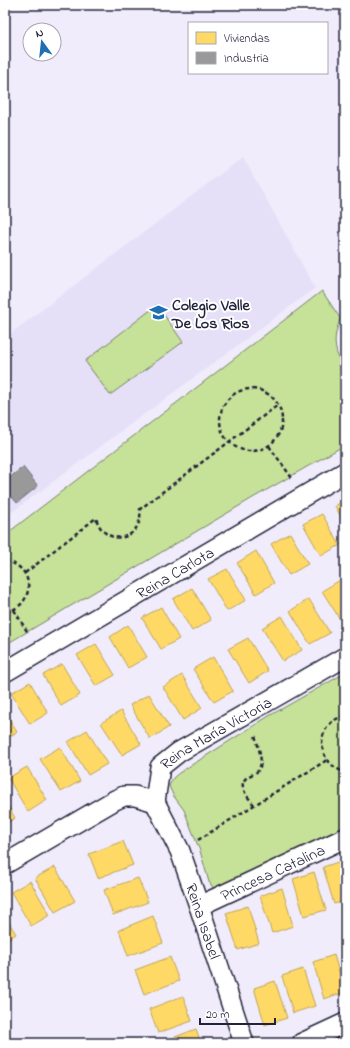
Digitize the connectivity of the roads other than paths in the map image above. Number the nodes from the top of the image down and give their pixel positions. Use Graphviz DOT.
graph roads {
  1 [pos="345,472"];
  2 [pos="345,657"];
  3 [pos="5,672"];
  4 [pos="155,802"];
  5 [pos="345,838"];
  6 [pos="5,864"];
  7 [pos="199,906"];
  8 [pos="345,1023"];
  9 [pos="244,1043"];
  10 [pos="302,1043"];
  1 -- 3 [label="street, Reina Carlota"];
  2 -- 4 [label="street, Reina María Victoria"];
  4 -- 6 [label="street"];
  4 -- 7 [label="street, Reina Isabel"];
  5 -- 7 [label="street, Princesa Catalina"];
  7 -- 9 [label="street, Reina Isabel"];
  8 -- 10 [label="street"];
}
